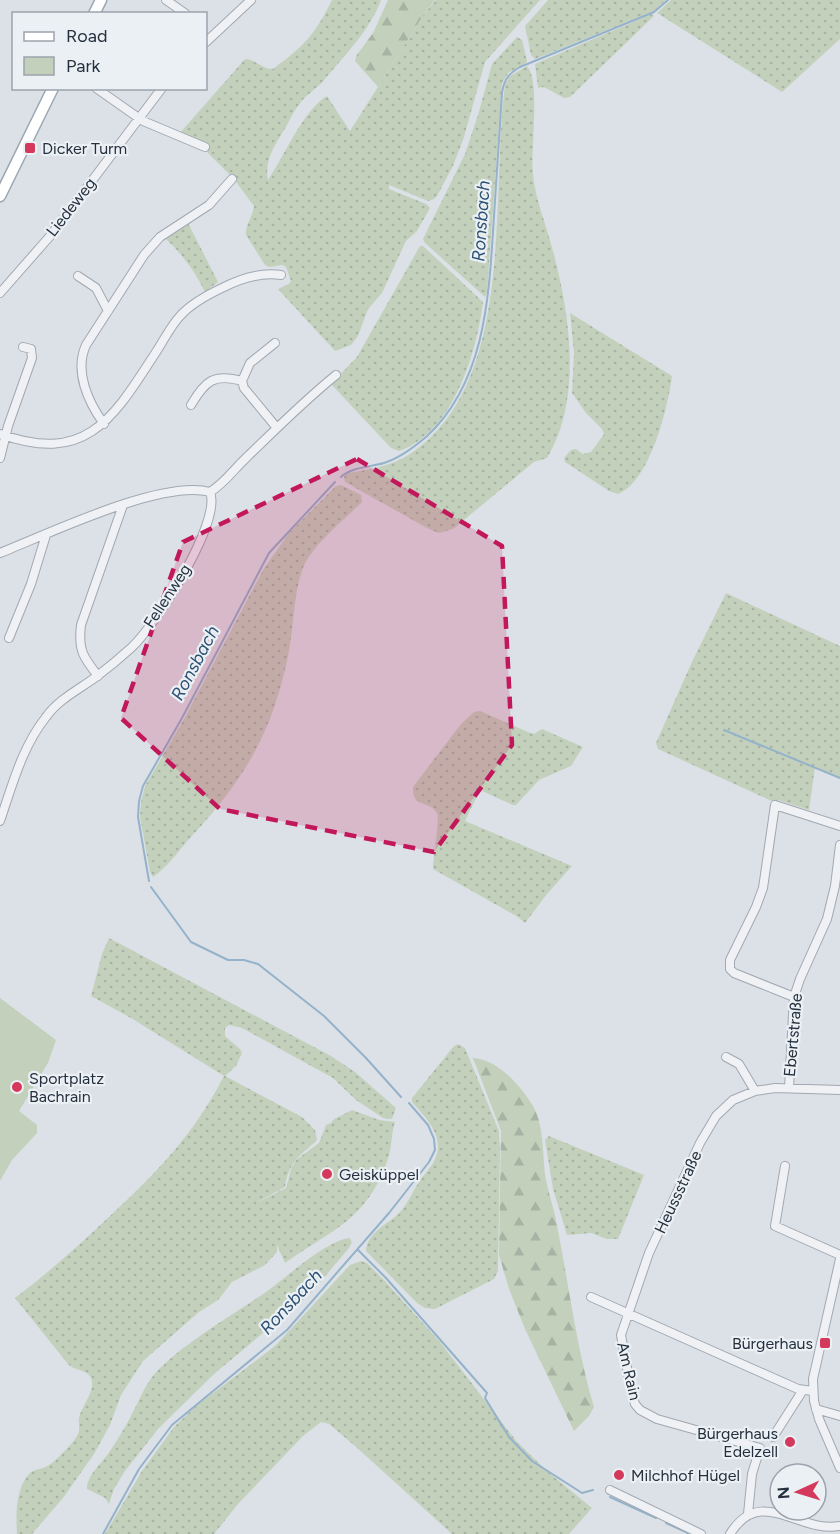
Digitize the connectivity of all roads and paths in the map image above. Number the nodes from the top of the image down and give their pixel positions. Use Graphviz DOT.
graph roads {
  1 [pos="252,0"];
  2 [pos="169,1"];
  3 [pos="183,12"];
  4 [pos="207,29"];
  5 [pos="214,34"];
  6 [pos="207,41"];
  7 [pos="52,90"];
  8 [pos="99,90"];
  9 [pos="160,90"];
  10 [pos="138,118"];
  11 [pos="205,147"];
  12 [pos="232,179"];
  13 [pos="3,181"];
  14 [pos="0,196"];
  15 [pos="281,275"];
  16 [pos="78,276"];
  17 [pos="0,293"];
  18 [pos="108,311"];
  19 [pos="275,343"];
  20 [pos="23,346"];
  21 [pos="336,375"];
  22 [pos="242,381"];
  23 [pos="191,405"];
  24 [pos="104,424"];
  25 [pos="277,428"];
  26 [pos="3,435"];
  27 [pos="0,458"];
  28 [pos="210,492"];
  29 [pos="123,505"];
  30 [pos="46,535"];
  31 [pos="0,553"];
  32 [pos="9,638"];
  33 [pos="99,675"];
  34 [pos="0,821"];
  35 [pos="840,826"];
  36 [pos="840,845"];
  37 [pos="794,997"];
  38 [pos="726,1057"];
  39 [pos="789,1088"];
  40 [pos="755,1090"];
  41 [pos="840,1090"];
  42 [pos="785,1166"];
  43 [pos="840,1257"];
  44 [pos="591,1298"];
  45 [pos="627,1314"];
  46 [pos="803,1390"];
  47 [pos="813,1391"];
  48 [pos="816,1409"];
  49 [pos="840,1416"];
  50 [pos="767,1443"];
  51 [pos="840,1468"];
  52 [pos="610,1490"];
  53 [pos="748,1514"];
  54 [pos="839,1529"];
  55 [pos="701,1534"];
  56 [pos="730,1534"];
  1 -- 5 [label="street"];
  2 -- 3 [label="street"];
  4 -- 5 [label="street"];
  5 -- 6 [label="street"];
  7 -- 13 [label="main road"];
  8 -- 10 [label="street"];
  9 -- 10 [label="street, Liedeweg"];
  10 -- 11 [label="street"];
  10 -- 17 [label="street, Liedeweg"];
  12 -- 18 [label="street"];
  13 -- 14 [label="main road"];
  15 -- 24 [label="street"];
  16 -- 18 [label="street"];
  18 -- 24 [label="street"];
  19 -- 22 [label="street"];
  20 -- 26 [label="street"];
  21 -- 25 [label="street"];
  22 -- 23 [label="street"];
  22 -- 25 [label="street"];
  24 -- 26 [label="street"];
  25 -- 28 [label="street"];
  26 -- 27 [label="street"];
  28 -- 29 [label="street"];
  28 -- 33 [label="street, Fellenweg"];
  29 -- 30 [label="street"];
  29 -- 33 [label="street"];
  30 -- 31 [label="street"];
  30 -- 32 [label="street"];
  33 -- 34 [label="street, Fellenweg"];
  35 -- 37 [label="street"];
  36 -- 37 [label="street, Ebertstraße"];
  37 -- 39 [label="street, Ebertstraße"];
  38 -- 40 [label="street"];
  39 -- 40 [label="street, Heussstraße"];
  39 -- 41 [label="street, Heussstraße"];
  40 -- 45 [label="street, Heussstraße"];
  42 -- 43 [label="street"];
  43 -- 47 [label="street"];
  44 -- 45 [label="street, Am Rain"];
  45 -- 46 [label="street, Am Rain"];
  45 -- 50 [label="street, Am Rain"];
  46 -- 47 [label="street, Am Rain"];
  46 -- 50 [label="street"];
  47 -- 48 [label="street"];
  48 -- 49 [label="street"];
  48 -- 51 [label="street"];
  50 -- 53 [label="street"];
  52 -- 55 [label="street"];
  53 -- 54 [label="street"];
  53 -- 56 [label="street"];
}
